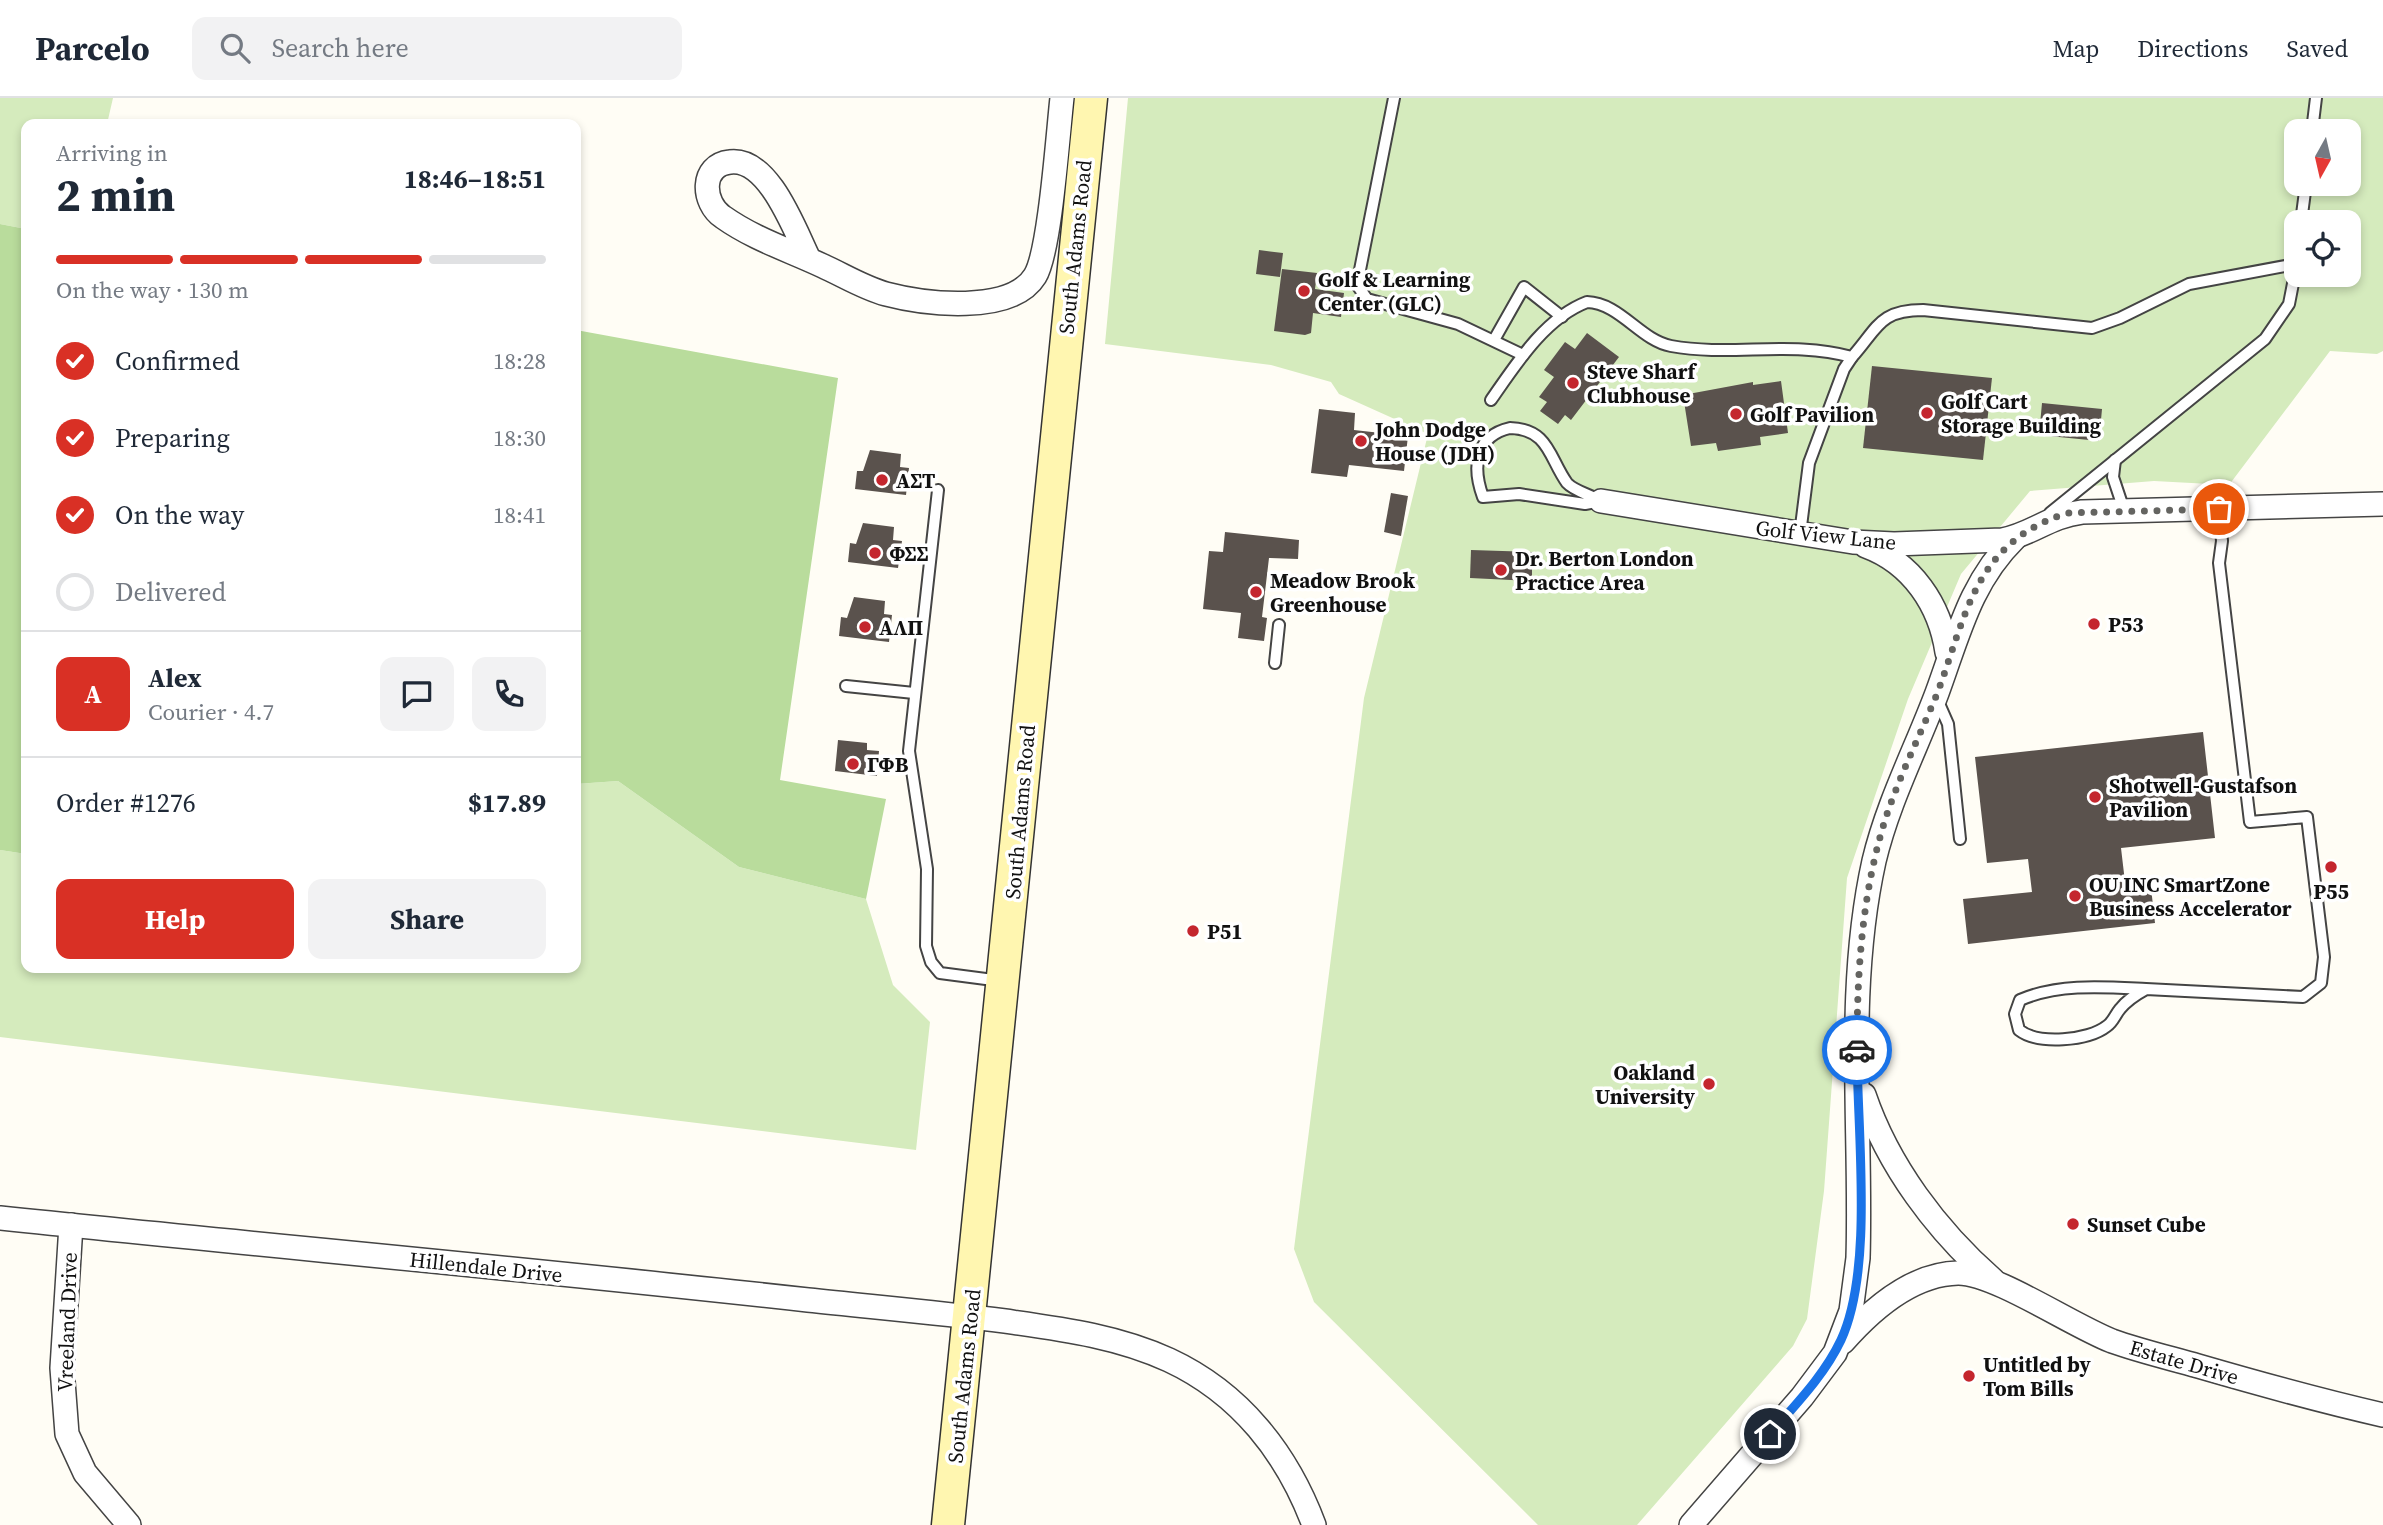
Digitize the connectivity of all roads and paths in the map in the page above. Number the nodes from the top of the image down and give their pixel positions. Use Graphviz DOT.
graph roads {
  1 [pos="1062,98"];
  2 [pos="1091,98"];
  3 [pos="1394,98"];
  4 [pos="2316,98"];
  5 [pos="2313,119"];
  6 [pos="808,259"];
  7 [pos="2284,268"];
  8 [pos="2292,287"];
  9 [pos="1562,317"];
  10 [pos="1494,340"];
  11 [pos="1522,355"];
  12 [pos="1852,357"];
  13 [pos="1491,400"];
  14 [pos="2115,460"];
  15 [pos="938,490"];
  16 [pos="1601,501"];
  17 [pos="2383,504"];
  18 [pos="2219,509"];
  19 [pos="2124,510"];
  20 [pos="2023,533"];
  21 [pos="1800,534"];
  22 [pos="1853,542"];
  23 [pos="1279,625"];
  24 [pos="1948,658"];
  25 [pos="1275,663"];
  26 [pos="846,686"];
  27 [pos="915,694"];
  28 [pos="1936,697"];
  29 [pos="1960,839"];
  30 [pos="1004,981"];
  31 [pos="2146,989"];
  32 [pos="1857,1059"];
  33 [pos="0,1218"];
  34 [pos="71,1225"];
  35 [pos="1996,1282"];
  36 [pos="971,1317"];
  37 [pos="1835,1353"];
  38 [pos="2383,1415"];
  39 [pos="129,1525"];
  40 [pos="948,1525"];
  41 [pos="1314,1525"];
  42 [pos="1691,1525"];
  1 -- 6 [label="street"];
  2 -- 30 [label="main road, South Adams Road"];
  3 -- 10 [label="lane"];
  4 -- 5 [label="lane"];
  6 -- 6 [label="street"];
  7 -- 12 [label="lane"];
  8 -- 14 [label="lane"];
  9 -- 10 [label="lane"];
  9 -- 11 [label="lane"];
  9 -- 12 [label="lane"];
  10 -- 11 [label="lane"];
  11 -- 13 [label="lane"];
  12 -- 21 [label="lane"];
  14 -- 19 [label="lane"];
  14 -- 20 [label="lane"];
  15 -- 27 [label="lane"];
  16 -- 16 [label="lane"];
  16 -- 21 [label="street, Golf View Lane"];
  17 -- 18 [label="street, Golf View Lane"];
  18 -- 19 [label="street, Golf View Lane"];
  18 -- 31 [label="lane"];
  19 -- 20 [label="street, Golf View Lane"];
  20 -- 22 [label="street, Golf View Lane"];
  20 -- 24 [label="street"];
  21 -- 22 [label="street, Golf View Lane"];
  22 -- 24 [label="street"];
  23 -- 25 [label="lane"];
  24 -- 28 [label="street"];
  26 -- 27 [label="lane"];
  27 -- 30 [label="lane"];
  28 -- 29 [label="lane"];
  28 -- 32 [label="street"];
  30 -- 36 [label="main road, South Adams Road"];
  31 -- 31 [label="lane"];
  32 -- 35 [label="street, Estate Drive"];
  32 -- 37 [label="street"];
  33 -- 34 [label="street, Hillendale Drive"];
  34 -- 36 [label="street, Hillendale Drive"];
  34 -- 39 [label="street, Vreeland Drive"];
  35 -- 37 [label="street, Estate Drive"];
  35 -- 38 [label="street, Estate Drive"];
  36 -- 40 [label="main road, South Adams Road"];
  36 -- 41 [label="street, Hillendale Drive"];
  37 -- 42 [label="street"];
}
